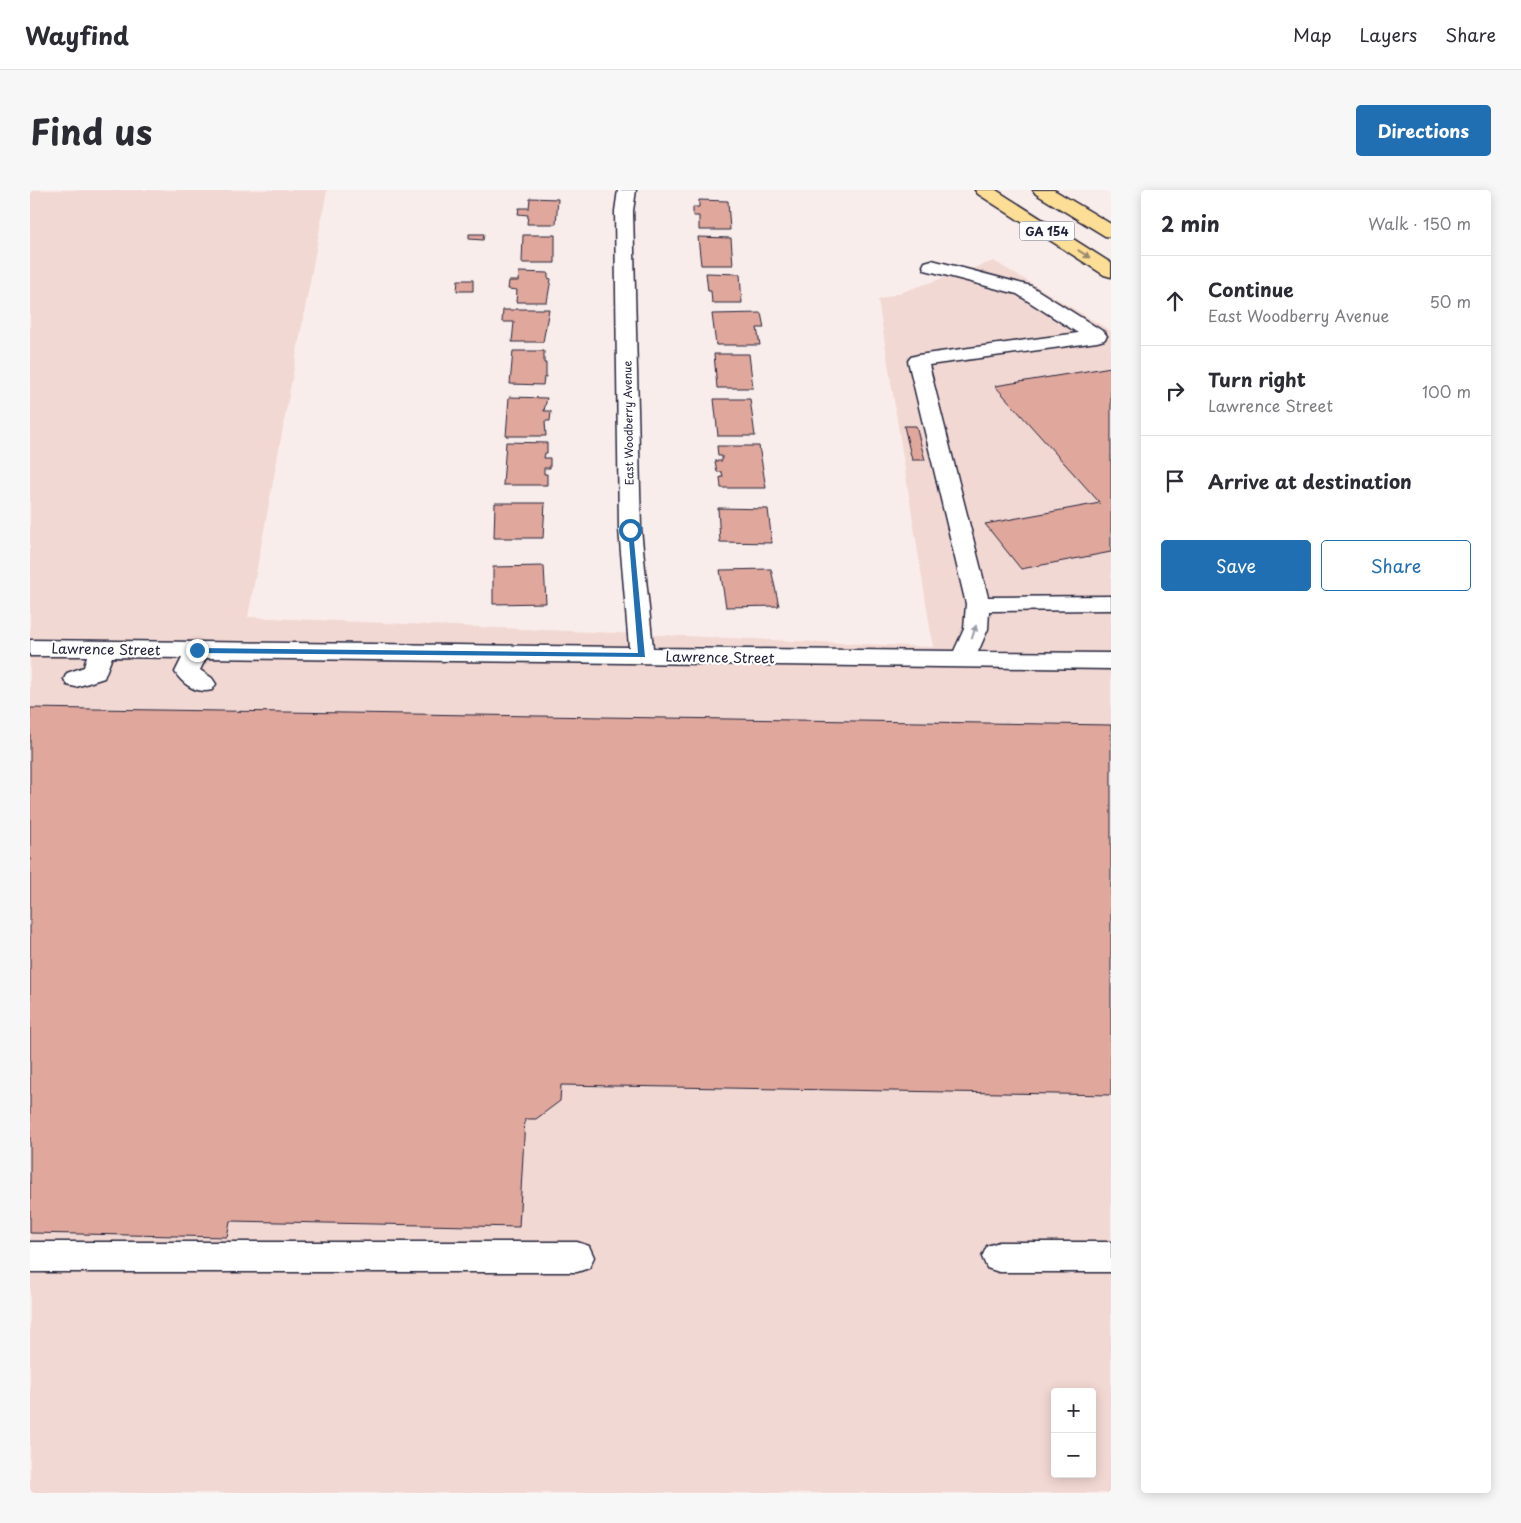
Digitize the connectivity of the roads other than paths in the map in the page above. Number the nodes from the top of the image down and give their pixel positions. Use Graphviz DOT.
graph roads {
  1 [pos="627,190"];
  2 [pos="984,190"];
  3 [pos="1042,190"];
  4 [pos="1111,232"];
  5 [pos="932,266"];
  6 [pos="1111,271"];
  7 [pos="1111,603"];
  8 [pos="978,604"];
  9 [pos="30,648"];
  10 [pos="102,650"];
  11 [pos="197,650"];
  12 [pos="642,656"];
  13 [pos="963,660"];
  14 [pos="1111,661"];
  15 [pos="76,679"];
  16 [pos="203,684"];
  17 [pos="30,1257"];
  18 [pos="577,1257"];
  19 [pos="999,1257"];
  20 [pos="1111,1257"];
  1 -- 12 [label="street, East Woodberry Avenue"];
  2 -- 6 [label="highway, GA 154, one-way"];
  3 -- 4 [label="highway, GA 154"];
  5 -- 8 [label="street"];
  7 -- 8 [label="street"];
  13 -- 8 [label="street, one-way"];
  9 -- 10 [label="street, Lawrence Street"];
  10 -- 11 [label="street, Lawrence Street"];
  10 -- 15 [label="street"];
  11 -- 12 [label="street, Lawrence Street"];
  11 -- 16 [label="street"];
  12 -- 13 [label="street, Lawrence Street"];
  13 -- 14 [label="street, Lawrence Street"];
  17 -- 18 [label="street"];
  19 -- 20 [label="street"];
}
